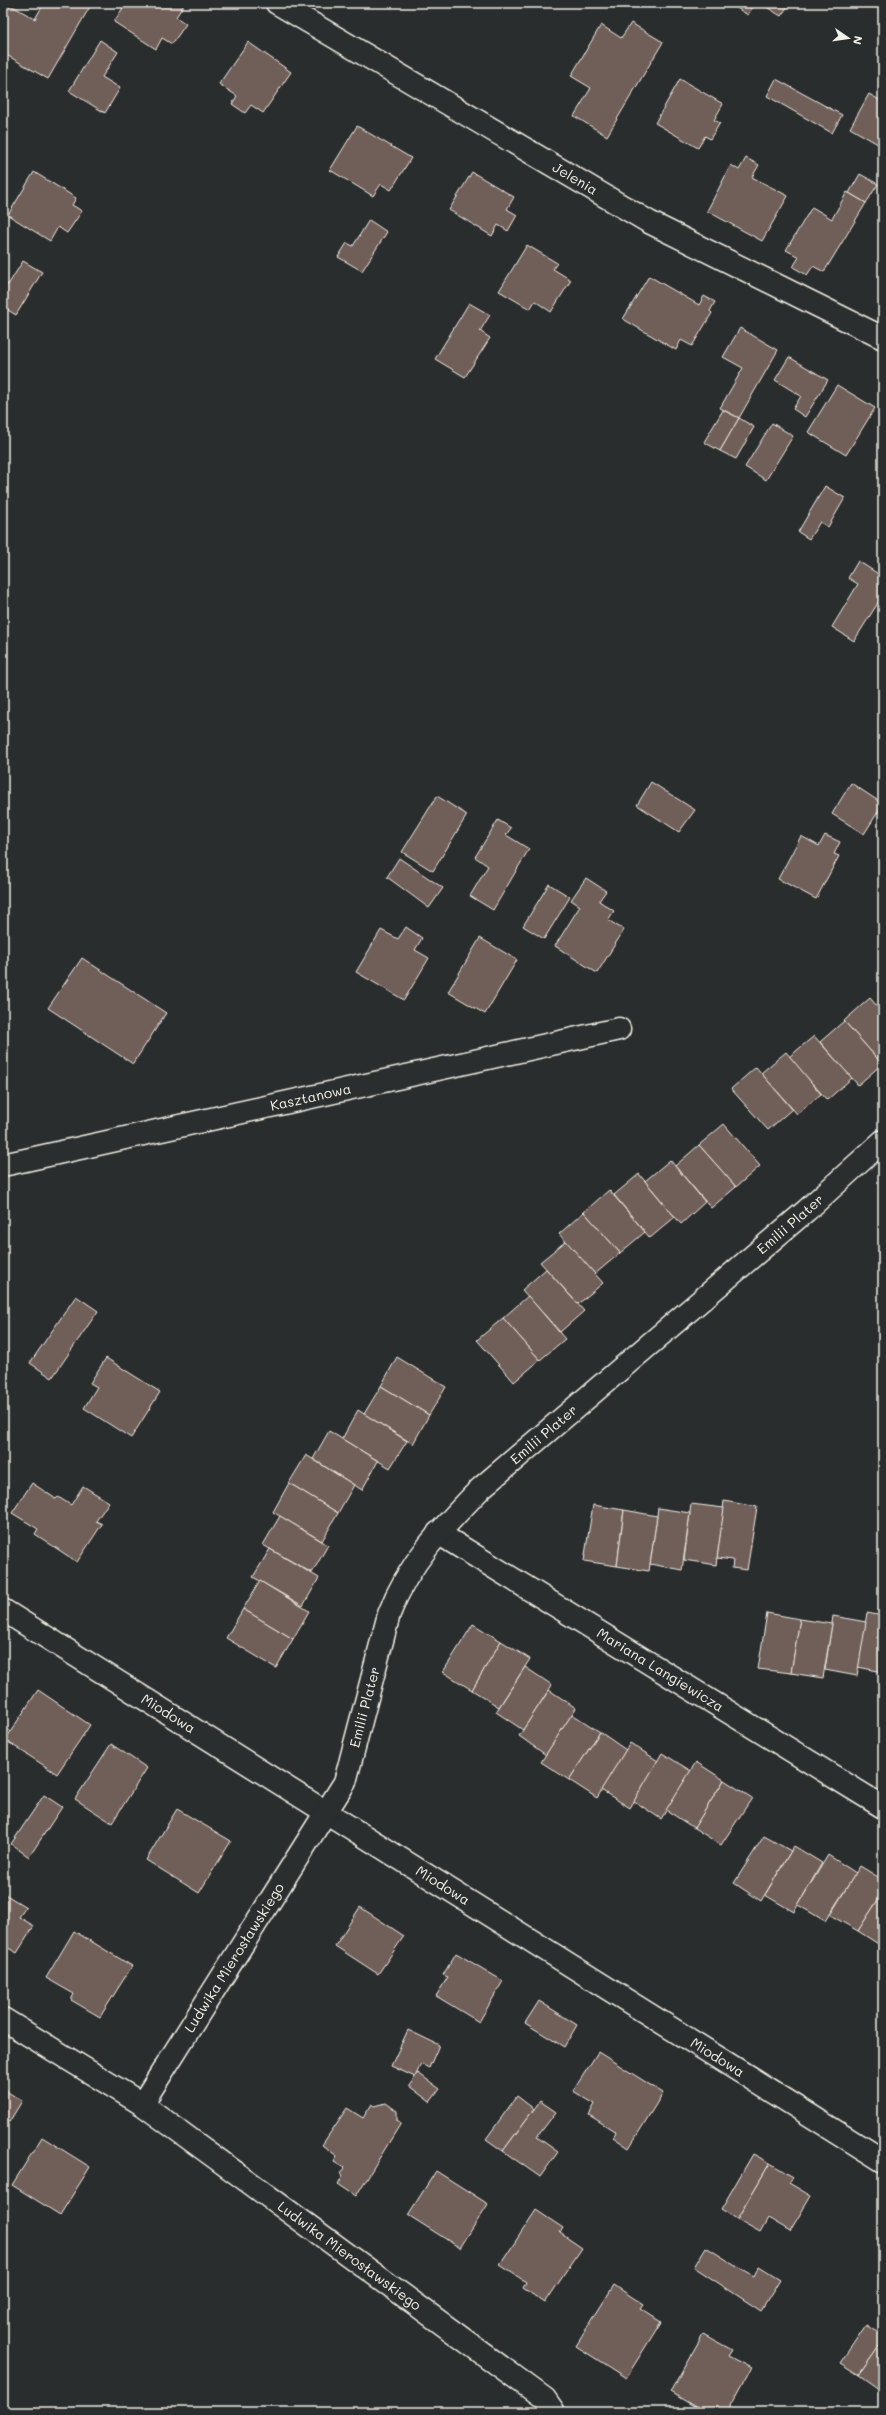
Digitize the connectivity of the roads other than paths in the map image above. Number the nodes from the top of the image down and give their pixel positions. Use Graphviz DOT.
graph roads {
  1 [pos="276,3"];
  2 [pos="883,338"];
  3 [pos="619,1029"];
  4 [pos="883,1141"];
  5 [pos="3,1165"];
  6 [pos="438,1533"];
  7 [pos="3,1610"];
  8 [pos="883,1807"];
  9 [pos="326,1810"];
  10 [pos="3,2019"];
  11 [pos="142,2104"];
  12 [pos="883,2161"];
  13 [pos="554,2412"];
  1 -- 2 [label="street, Jelenia"];
  3 -- 5 [label="street, Kasztanowa"];
  4 -- 6 [label="street, Emilii Plater"];
  6 -- 8 [label="street, Mariana Langiewicza"];
  6 -- 9 [label="street, Emilii Plater"];
  7 -- 9 [label="street, Miodowa"];
  9 -- 11 [label="street, Ludwika Mierosławskiego"];
  9 -- 12 [label="street, Miodowa"];
  10 -- 11 [label="street, Ludwika Mierosławskiego"];
  11 -- 13 [label="street, Ludwika Mierosławskiego"];
}
